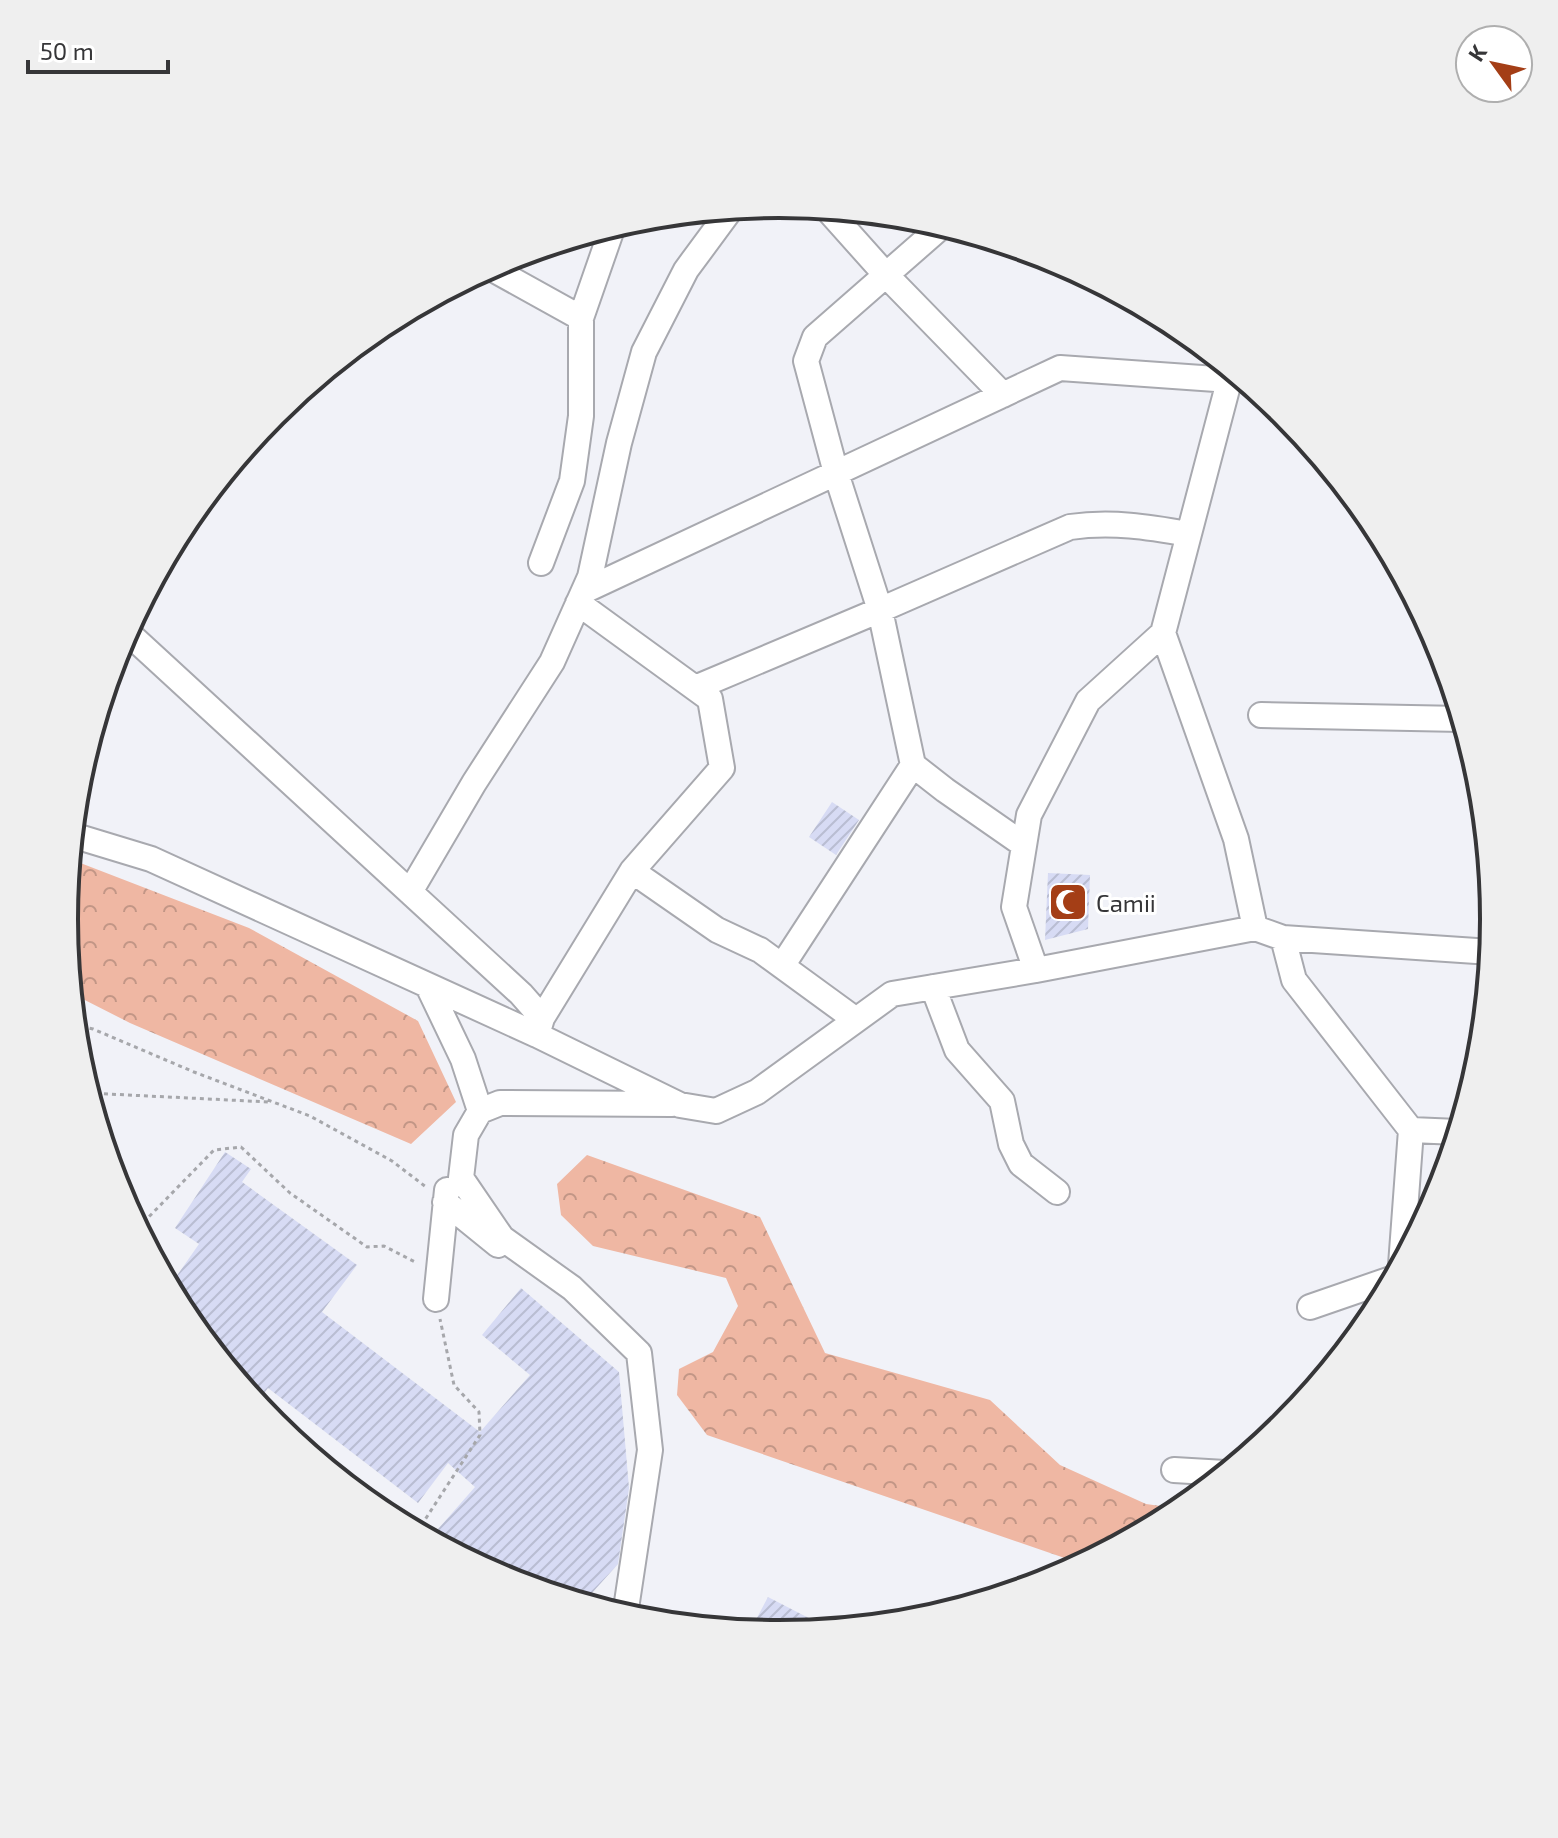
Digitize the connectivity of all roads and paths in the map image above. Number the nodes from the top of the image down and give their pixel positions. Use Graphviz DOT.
graph roads {
  1 [pos="722,221"];
  2 [pos="838,221"];
  3 [pos="932,235"];
  4 [pos="608,239"];
  5 [pos="503,275"];
  6 [pos="886,275"];
  7 [pos="581,318"];
  8 [pos="1220,375"];
  9 [pos="1229,382"];
  10 [pos="1003,395"];
  11 [pos="836,473"];
  12 [pos="1189,534"];
  13 [pos="541,563"];
  14 [pos="581,597"];
  15 [pos="880,610"];
  16 [pos="1163,633"];
  17 [pos="136,640"];
  18 [pos="695,688"];
  19 [pos="1261,715"];
  20 [pos="1450,719"];
  21 [pos="913,765"];
  22 [pos="83,838"];
  23 [pos="1024,845"];
  24 [pos="632,871"];
  25 [pos="410,892"];
  26 [pos="1255,928"];
  27 [pos="1283,938"];
  28 [pos="1479,951"];
  29 [pos="782,966"];
  30 [pos="1036,970"];
  31 [pos="933,987"];
  32 [pos="429,988"];
  33 [pos="856,1020"];
  34 [pos="539,1027"];
  35 [pos="87,1028"];
  36 [pos="100,1094"];
  37 [pos="272,1102"];
  38 [pos="680,1105"];
  39 [pos="480,1111"];
  40 [pos="1411,1130"];
  41 [pos="1447,1132"];
  42 [pos="463,1162"];
  43 [pos="1057,1192"];
  44 [pos="445,1202"];
  45 [pos="146,1220"];
  46 [pos="1403,1238"];
  47 [pos="438,1274"];
  48 [pos="1377,1284"];
  49 [pos="572,1288"];
  50 [pos="436,1299"];
  51 [pos="1310,1307"];
  52 [pos="1174,1470"];
  53 [pos="1210,1472"];
  54 [pos="423,1523"];
  55 [pos="626,1603"];
  1 -- 14 [label="street"];
  2 -- 6 [label="street"];
  3 -- 6 [label="street"];
  4 -- 7 [label="street"];
  5 -- 7 [label="street"];
  6 -- 10 [label="street"];
  6 -- 11 [label="street"];
  7 -- 13 [label="street"];
  8 -- 10 [label="street"];
  9 -- 12 [label="street"];
  10 -- 11 [label="street"];
  11 -- 14 [label="street"];
  11 -- 15 [label="street"];
  12 -- 15 [label="street"];
  12 -- 16 [label="street"];
  14 -- 18 [label="street"];
  14 -- 25 [label="street"];
  15 -- 18 [label="street"];
  15 -- 21 [label="street"];
  16 -- 23 [label="street"];
  16 -- 26 [label="street"];
  17 -- 25 [label="street"];
  18 -- 24 [label="street"];
  19 -- 20 [label="street"];
  21 -- 23 [label="street"];
  21 -- 29 [label="street"];
  22 -- 32 [label="street"];
  23 -- 30 [label="street"];
  24 -- 29 [label="street"];
  24 -- 34 [label="street"];
  25 -- 34 [label="street"];
  26 -- 27 [label="street"];
  26 -- 30 [label="street"];
  27 -- 28 [label="street"];
  27 -- 40 [label="street"];
  29 -- 33 [label="street"];
  30 -- 31 [label="street"];
  31 -- 33 [label="street"];
  31 -- 43 [label="street"];
  32 -- 34 [label="street"];
  32 -- 39 [label="street"];
  33 -- 38 [label="street"];
  34 -- 38 [label="street"];
  35 -- 37 [label="path"];
  36 -- 37 [label="path"];
  37 -- 44 [label="path"];
  38 -- 39 [label="street"];
  39 -- 42 [label="street"];
  40 -- 41 [label="street"];
  40 -- 46 [label="street"];
  42 -- 44 [label="street"];
  42 -- 49 [label="street"];
  44 -- 47 [label="street"];
  44 -- 49 [label="street"];
  45 -- 47 [label="path"];
  47 -- 50 [label="street"];
  48 -- 51 [label="street"];
  49 -- 55 [label="street"];
  50 -- 54 [label="path"];
  52 -- 53 [label="street"];
}
